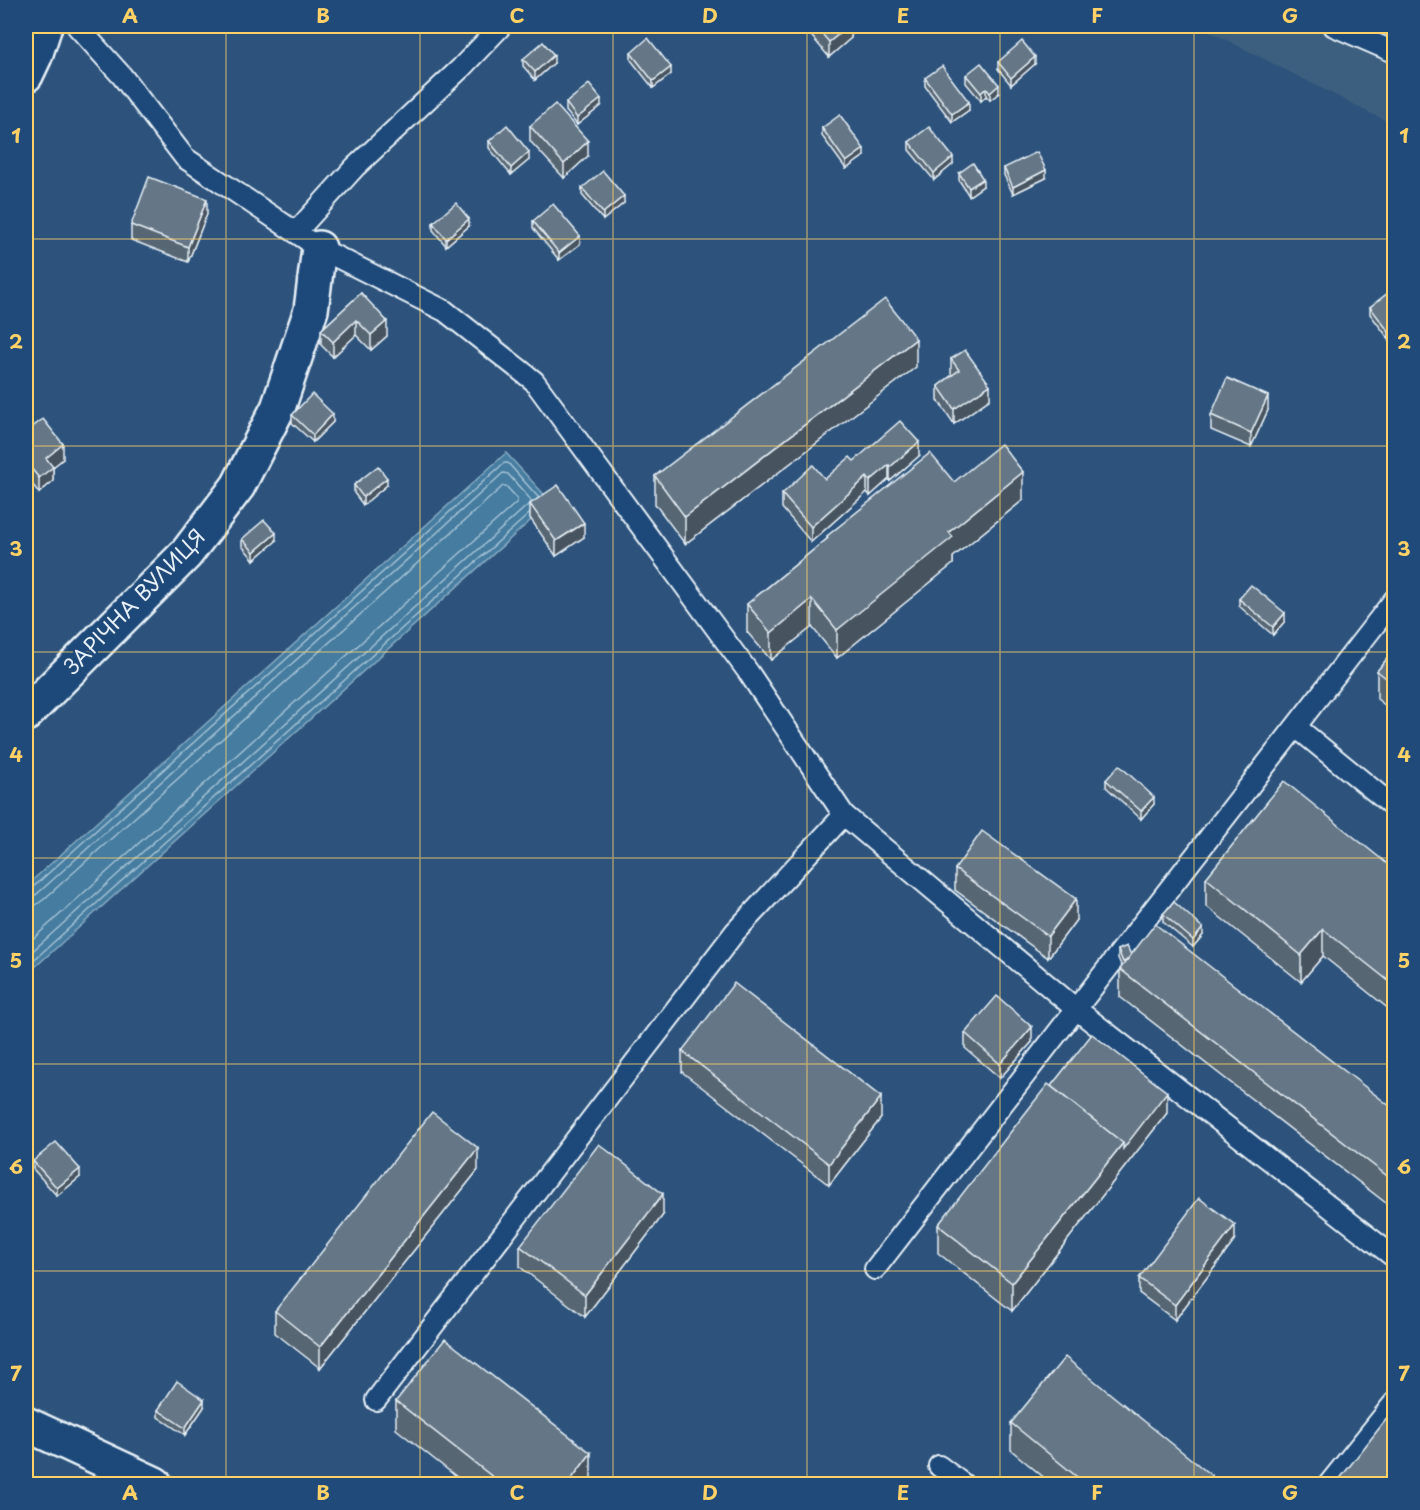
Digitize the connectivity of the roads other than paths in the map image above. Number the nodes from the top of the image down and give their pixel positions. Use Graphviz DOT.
graph roads {
  1 [pos="45,26"];
  2 [pos="77,26"];
  3 [pos="501,26"];
  4 [pos="1334,26"];
  5 [pos="1395,51"];
  6 [pos="26,75"];
  7 [pos="307,240"];
  8 [pos="1395,600"];
  9 [pos="26,714"];
  10 [pos="1296,727"];
  11 [pos="1395,807"];
  12 [pos="844,815"];
  13 [pos="1076,1009"];
  14 [pos="1395,1257"];
  15 [pos="875,1269"];
  16 [pos="376,1400"];
  17 [pos="1395,1403"];
  18 [pos="26,1424"];
  19 [pos="939,1466"];
  20 [pos="155,1485"];
  21 [pos="963,1485"];
  22 [pos="1329,1485"];
  1 -- 6 [label="street"];
  2 -- 7 [label="lane"];
  3 -- 7 [label="lane"];
  4 -- 5 [label="lane"];
  7 -- 9 [label="street, ЗАРІЧНА ВУЛИЦЯ"];
  7 -- 12 [label="lane"];
  8 -- 10 [label="lane"];
  10 -- 11 [label="lane"];
  10 -- 13 [label="lane"];
  12 -- 13 [label="lane"];
  12 -- 16 [label="lane"];
  13 -- 14 [label="lane"];
  13 -- 15 [label="lane"];
  17 -- 22 [label="lane"];
  18 -- 20 [label="street"];
  19 -- 21 [label="lane"];
}
